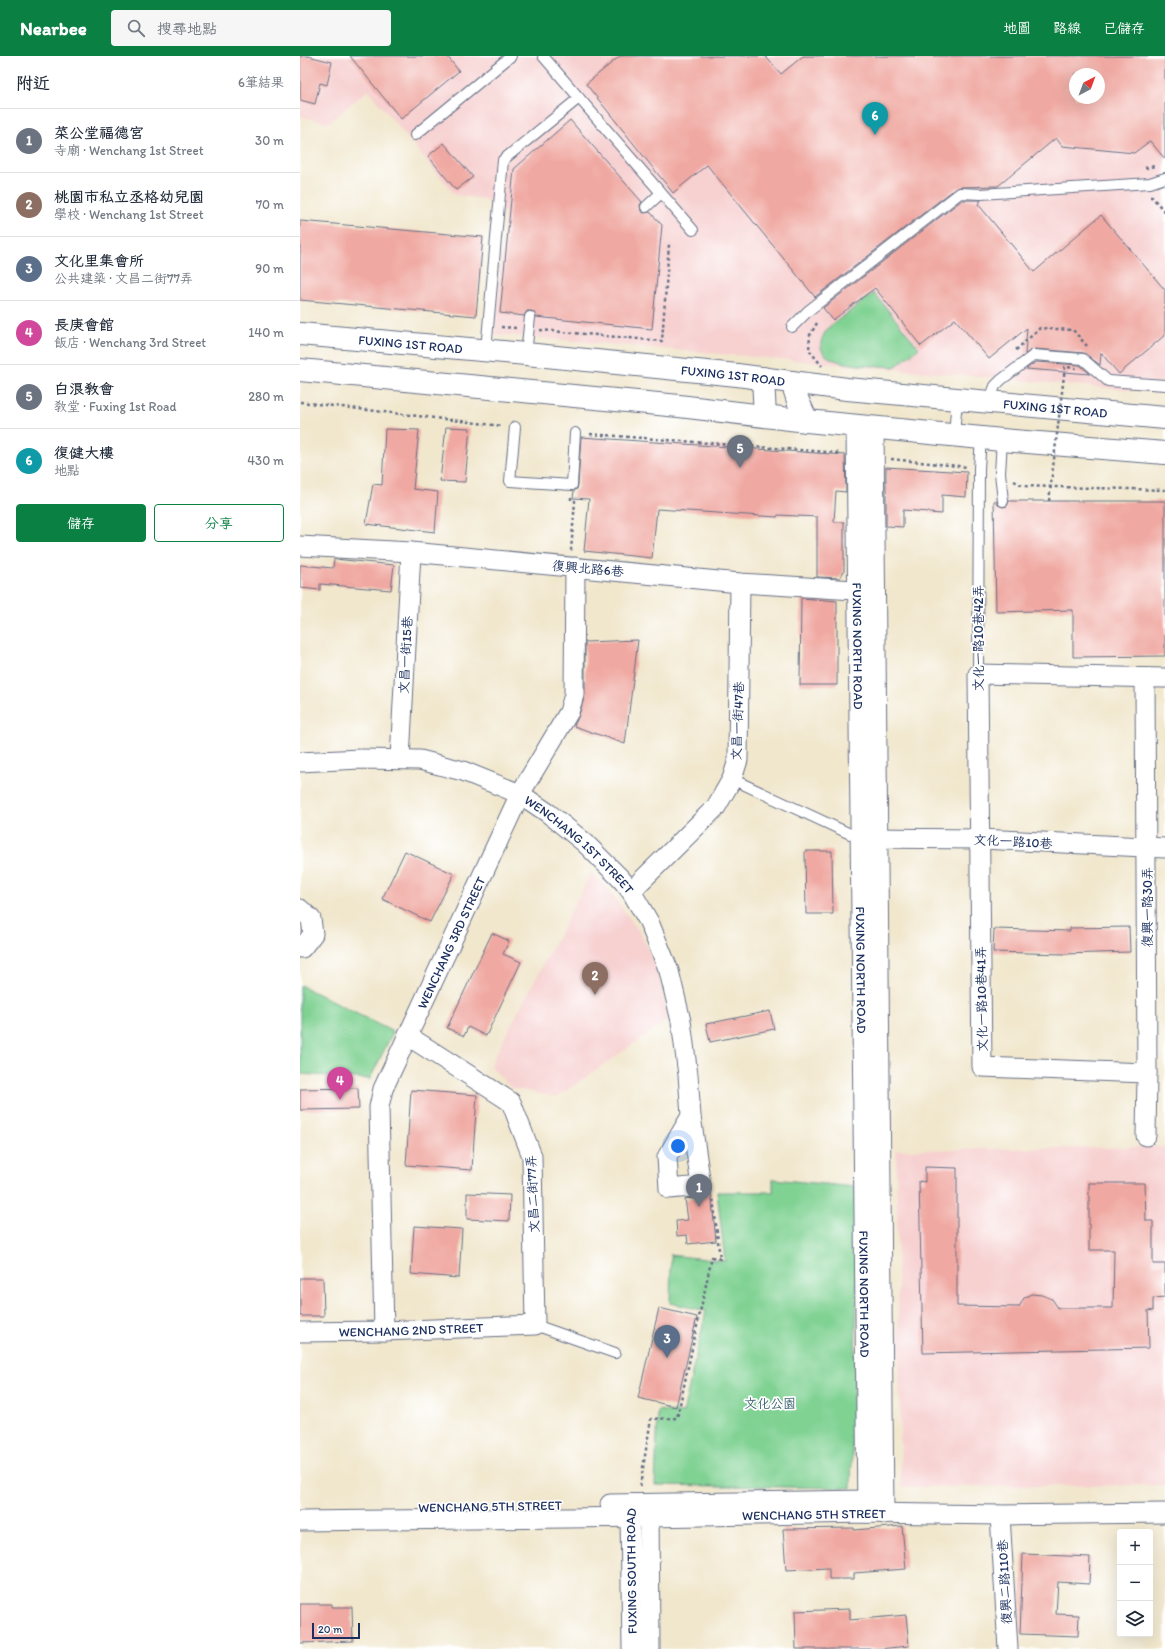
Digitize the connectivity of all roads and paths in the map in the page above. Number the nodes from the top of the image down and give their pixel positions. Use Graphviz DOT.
graph roads {
  1 [pos="511,56"];
  2 [pos="543,56"];
  3 [pos="579,98"];
  4 [pos="415,135"];
  5 [pos="1165,178"];
  6 [pos="661,193"];
  7 [pos="1145,198"];
  8 [pos="646,207"];
  9 [pos="1165,212"];
  10 [pos="693,230"];
  11 [pos="669,244"];
  12 [pos="530,317"];
  13 [pos="821,319"];
  14 [pos="488,326"];
  15 [pos="792,327"];
  16 [pos="529,329"];
  17 [pos="300,334"];
  18 [pos="1088,347"];
  19 [pos="486,350"];
  20 [pos="526,354"];
  21 [pos="1012,354"];
  22 [pos="826,368"];
  23 [pos="1076,368"];
  24 [pos="300,370"];
  25 [pos="763,378"];
  26 [pos="792,382"];
  27 [pos="1165,385"];
  28 [pos="957,399"];
  29 [pos="300,402"];
  30 [pos="988,402"];
  31 [pos="765,416"];
  32 [pos="1165,418"];
  33 [pos="807,421"];
  34 [pos="515,427"];
  35 [pos="865,427"];
  36 [pos="575,433"];
  37 [pos="954,435"];
  38 [pos="992,439"];
  39 [pos="1165,453"];
  40 [pos="572,485"];
  41 [pos="1003,501"];
  42 [pos="1049,501"];
  43 [pos="300,546"];
  44 [pos="411,552"];
  45 [pos="572,567"];
  46 [pos="740,583"];
  47 [pos="867,591"];
  48 [pos="978,674"];
  49 [pos="1145,678"];
  50 [pos="1165,678"];
  51 [pos="400,759"];
  52 [pos="300,762"];
  53 [pos="732,779"];
  54 [pos="520,794"];
  55 [pos="869,838"];
  56 [pos="980,839"];
  57 [pos="1156,848"];
  58 [pos="631,891"];
  59 [pos="300,909"];
  60 [pos="300,948"];
  61 [pos="408,1036"];
  62 [pos="1147,1073"];
  63 [pos="691,1116"];
  64 [pos="1146,1136"];
  65 [pos="701,1186"];
  66 [pos="529,1326"];
  67 [pos="384,1331"];
  68 [pos="300,1332"];
  69 [pos="615,1353"];
  70 [pos="640,1507"];
  71 [pos="300,1509"];
  72 [pos="873,1509"];
  73 [pos="1165,1513"];
  74 [pos="1000,1515"];
  75 [pos="300,1521"];
  76 [pos="632,1649"];
  77 [pos="650,1649"];
  78 [pos="1008,1649"];
  1 -- 4 [label="lane"];
  2 -- 3 [label="lane"];
  3 -- 6 [label="lane"];
  3 -- 14 [label="lane"];
  5 -- 15 [label="lane"];
  6 -- 8 [label="lane"];
  6 -- 10 [label="lane"];
  7 -- 9 [label="path"];
  11 -- 16 [label="path"];
  12 -- 16 [label="lane"];
  13 -- 22 [label="path"];
  14 -- 16 [label="path"];
  14 -- 19 [label="lane"];
  16 -- 20 [label="lane"];
  17 -- 19 [label="main road, FUXING 1ST ROAD"];
  18 -- 21 [label="path"];
  19 -- 20 [label="main road, FUXING 1ST ROAD"];
  20 -- 25 [label="main road, FUXING 1ST ROAD"];
  23 -- 42 [label="path, bridge"];
  24 -- 31 [label="main road"];
  25 -- 26 [label="main road, FUXING 1ST ROAD"];
  25 -- 31 [label="main road"];
  26 -- 28 [label="main road, FUXING 1ST ROAD"];
  26 -- 33 [label="main road"];
  27 -- 30 [label="lane"];
  28 -- 30 [label="main road, FUXING 1ST ROAD"];
  28 -- 37 [label="lane"];
  29 -- 34 [label="path"];
  30 -- 32 [label="main road, FUXING 1ST ROAD"];
  31 -- 33 [label="main road"];
  33 -- 35 [label="main road"];
  34 -- 40 [label="lane"];
  35 -- 37 [label="main road"];
  35 -- 47 [label="street, FUXING NORTH ROAD"];
  36 -- 40 [label="lane"];
  37 -- 38 [label="main road"];
  38 -- 39 [label="main road"];
  38 -- 41 [label="lane"];
  38 -- 48 [label="lane, 文化一路10巷42弄"];
  40 -- 45 [label="path"];
  43 -- 44 [label="street, 復興北路6巷"];
  44 -- 45 [label="street, 復興北路6巷"];
  44 -- 51 [label="street, 文昌一街15巷"];
  45 -- 46 [label="street, 復興北路6巷"];
  45 -- 54 [label="street, WENCHANG 3RD STREET"];
  46 -- 47 [label="street, 復興北路6巷"];
  46 -- 53 [label="street, 文昌一街47巷"];
  47 -- 55 [label="street, FUXING NORTH ROAD"];
  48 -- 49 [label="street"];
  48 -- 56 [label="street, 文化一路10巷42弄"];
  49 -- 50 [label="street"];
  49 -- 57 [label="street, 復興一路30弄"];
  51 -- 52 [label="street, WENCHANG 1ST STREET"];
  51 -- 54 [label="street, WENCHANG 1ST STREET"];
  53 -- 55 [label="lane"];
  53 -- 58 [label="street, 文昌一街47巷"];
  54 -- 58 [label="street, WENCHANG 1ST STREET"];
  54 -- 61 [label="street, WENCHANG 3RD STREET"];
  55 -- 56 [label="street, 文化一路10巷"];
  55 -- 72 [label="street, FUXING NORTH ROAD"];
  56 -- 57 [label="street, 文化一路10巷"];
  56 -- 62 [label="street, 文化一路10巷41弄"];
  57 -- 62 [label="street, 復興一路30弄"];
  58 -- 63 [label="street, WENCHANG 1ST STREET"];
  59 -- 60 [label="street"];
  61 -- 66 [label="street, 文昌二街77弄"];
  61 -- 67 [label="street, WENCHANG 3RD STREET"];
  62 -- 64 [label="street, 復興一路30弄"];
  63 -- 65 [label="street, WENCHANG 1ST STREET"];
  63 -- 65 [label="street"];
  65 -- 70 [label="path"];
  66 -- 67 [label="street, WENCHANG 2ND STREET"];
  66 -- 69 [label="lane"];
  67 -- 68 [label="street, WENCHANG 2ND STREET"];
  70 -- 71 [label="street, WENCHANG 5TH STREET"];
  70 -- 72 [label="street, WENCHANG 5TH STREET"];
  70 -- 75 [label="street, WENCHANG 5TH STREET"];
  70 -- 76 [label="street, FUXING SOUTH ROAD"];
  70 -- 77 [label="street, FUXING SOUTH ROAD"];
  72 -- 74 [label="street, WENCHANG 5TH STREET"];
  73 -- 74 [label="street, WENCHANG 5TH STREET"];
  74 -- 78 [label="street, 復興二路110巷"];
}
